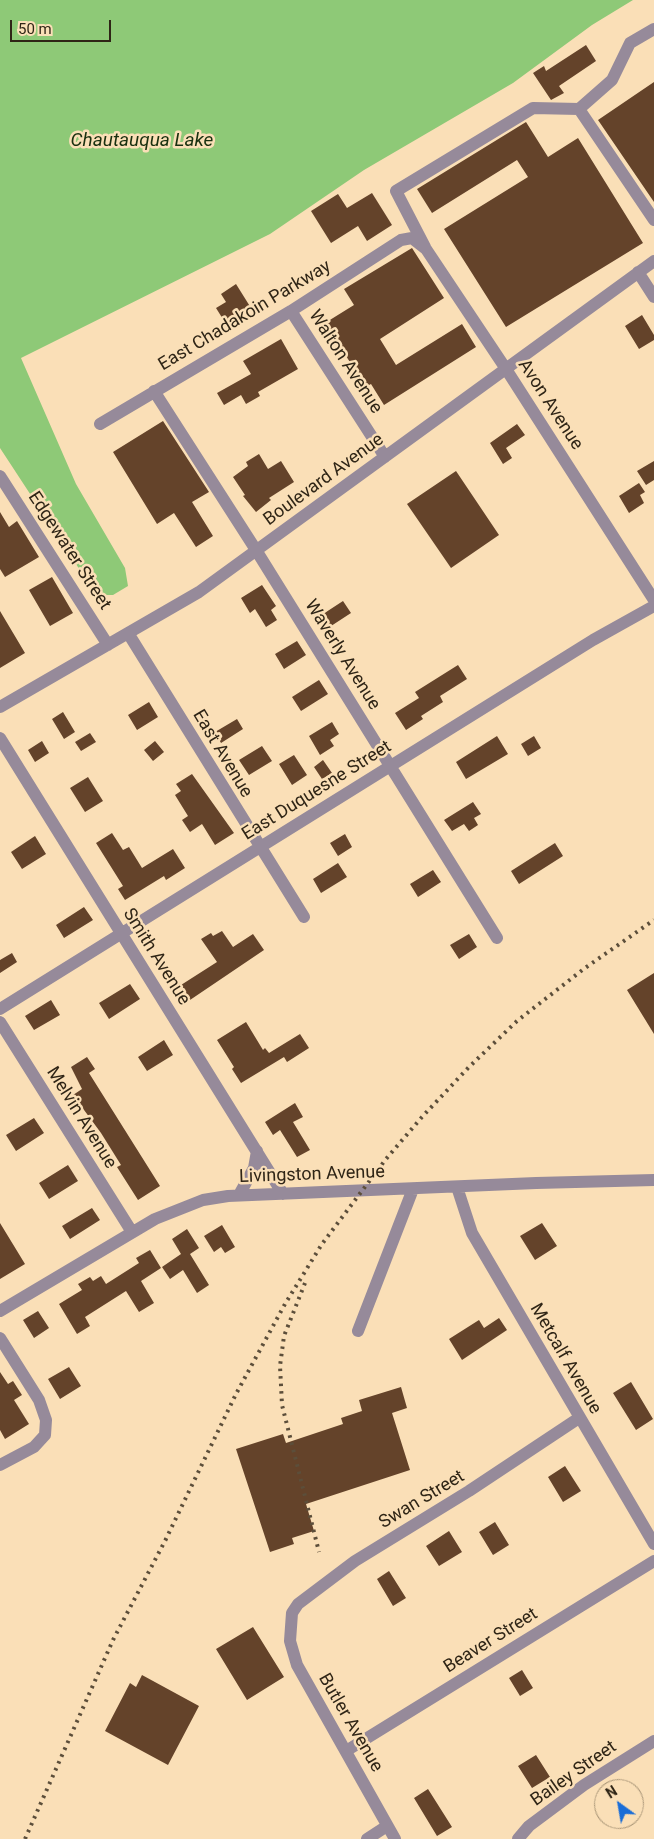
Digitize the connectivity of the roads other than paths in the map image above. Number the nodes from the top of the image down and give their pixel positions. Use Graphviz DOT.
graph roads {
  1 [pos="654,29"];
  2 [pos="578,109"];
  3 [pos="654,220"];
  4 [pos="408,239"];
  5 [pos="426,249"];
  6 [pos="654,261"];
  7 [pos="638,272"];
  8 [pos="654,297"];
  9 [pos="292,311"];
  10 [pos="506,369"];
  11 [pos="154,391"];
  12 [pos="100,424"];
  13 [pos="385,457"];
  14 [pos="0,476"];
  15 [pos="256,550"];
  16 [pos="654,600"];
  17 [pos="654,606"];
  18 [pos="128,633"];
  19 [pos="108,645"];
  20 [pos="0,707"];
  21 [pos="0,738"];
  22 [pos="391,766"];
  23 [pos="260,847"];
  24 [pos="304,917"];
  25 [pos="120,934"];
  26 [pos="497,938"];
  27 [pos="0,1009"];
  28 [pos="0,1022"];
  29 [pos="257,1152"];
  30 [pos="654,1180"];
  31 [pos="457,1186"];
  32 [pos="413,1189"];
  33 [pos="283,1194"];
  34 [pos="239,1195"];
  35 [pos="132,1232"];
  36 [pos="0,1311"];
  37 [pos="358,1331"];
  38 [pos="0,1338"];
  39 [pos="579,1418"];
  40 [pos="0,1465"];
  41 [pos="654,1544"];
  42 [pos="654,1561"];
  43 [pos="291,1619"];
  44 [pos="654,1741"];
  45 [pos="346,1751"];
  46 [pos="387,1826"];
  47 [pos="367,1839"];
  48 [pos="395,1839"];
  49 [pos="518,1839"];
  1 -- 2 [label="street"];
  2 -- 3 [label="street"];
  2 -- 5 [label="street"];
  4 -- 5 [label="street, Avon Avenue"];
  4 -- 9 [label="street, East Chadakoin Parkway"];
  5 -- 10 [label="street, Avon Avenue"];
  6 -- 7 [label="street, Boulevard Avenue"];
  7 -- 8 [label="street"];
  7 -- 10 [label="street, Boulevard Avenue"];
  9 -- 11 [label="street, East Chadakoin Parkway"];
  9 -- 13 [label="street, Walton Avenue"];
  10 -- 13 [label="street, Boulevard Avenue"];
  10 -- 16 [label="street, Avon Avenue"];
  11 -- 12 [label="street, East Chadakoin Parkway"];
  11 -- 15 [label="street, Waverly Avenue"];
  13 -- 15 [label="street, Boulevard Avenue"];
  14 -- 19 [label="street, Edgewater Street"];
  15 -- 18 [label="street, Boulevard Avenue"];
  15 -- 22 [label="street, Waverly Avenue"];
  17 -- 22 [label="street, East Duquesne Street"];
  18 -- 19 [label="street, Boulevard Avenue"];
  18 -- 23 [label="street, East Avenue"];
  19 -- 20 [label="street, Boulevard Avenue"];
  21 -- 25 [label="street, Smith Avenue"];
  22 -- 23 [label="street, East Duquesne Street"];
  22 -- 26 [label="street, Waverly Avenue"];
  23 -- 24 [label="street, East Avenue"];
  23 -- 25 [label="street, East Duquesne Street"];
  25 -- 27 [label="street, East Duquesne Street"];
  25 -- 29 [label="street, Smith Avenue"];
  28 -- 35 [label="street, Melvin Avenue"];
  29 -- 33 [label="street, Smith Avenue"];
  29 -- 34 [label="street"];
  30 -- 31 [label="street, Livingston Avenue"];
  31 -- 32 [label="street, Livingston Avenue"];
  31 -- 39 [label="street, Metcalf Avenue"];
  32 -- 33 [label="street, Livingston Avenue"];
  32 -- 37 [label="street"];
  33 -- 34 [label="street, Livingston Avenue"];
  34 -- 35 [label="street, Livingston Avenue"];
  35 -- 36 [label="street, Livingston Avenue"];
  38 -- 40 [label="street"];
  39 -- 41 [label="street, Metcalf Avenue"];
  39 -- 43 [label="street, Swan Street"];
  42 -- 45 [label="street, Beaver Street"];
  43 -- 45 [label="street, Butler Avenue"];
  44 -- 49 [label="street, Bailey Street"];
  45 -- 46 [label="street, Butler Avenue"];
  46 -- 47 [label="street"];
  46 -- 48 [label="street, Butler Avenue"];
}
